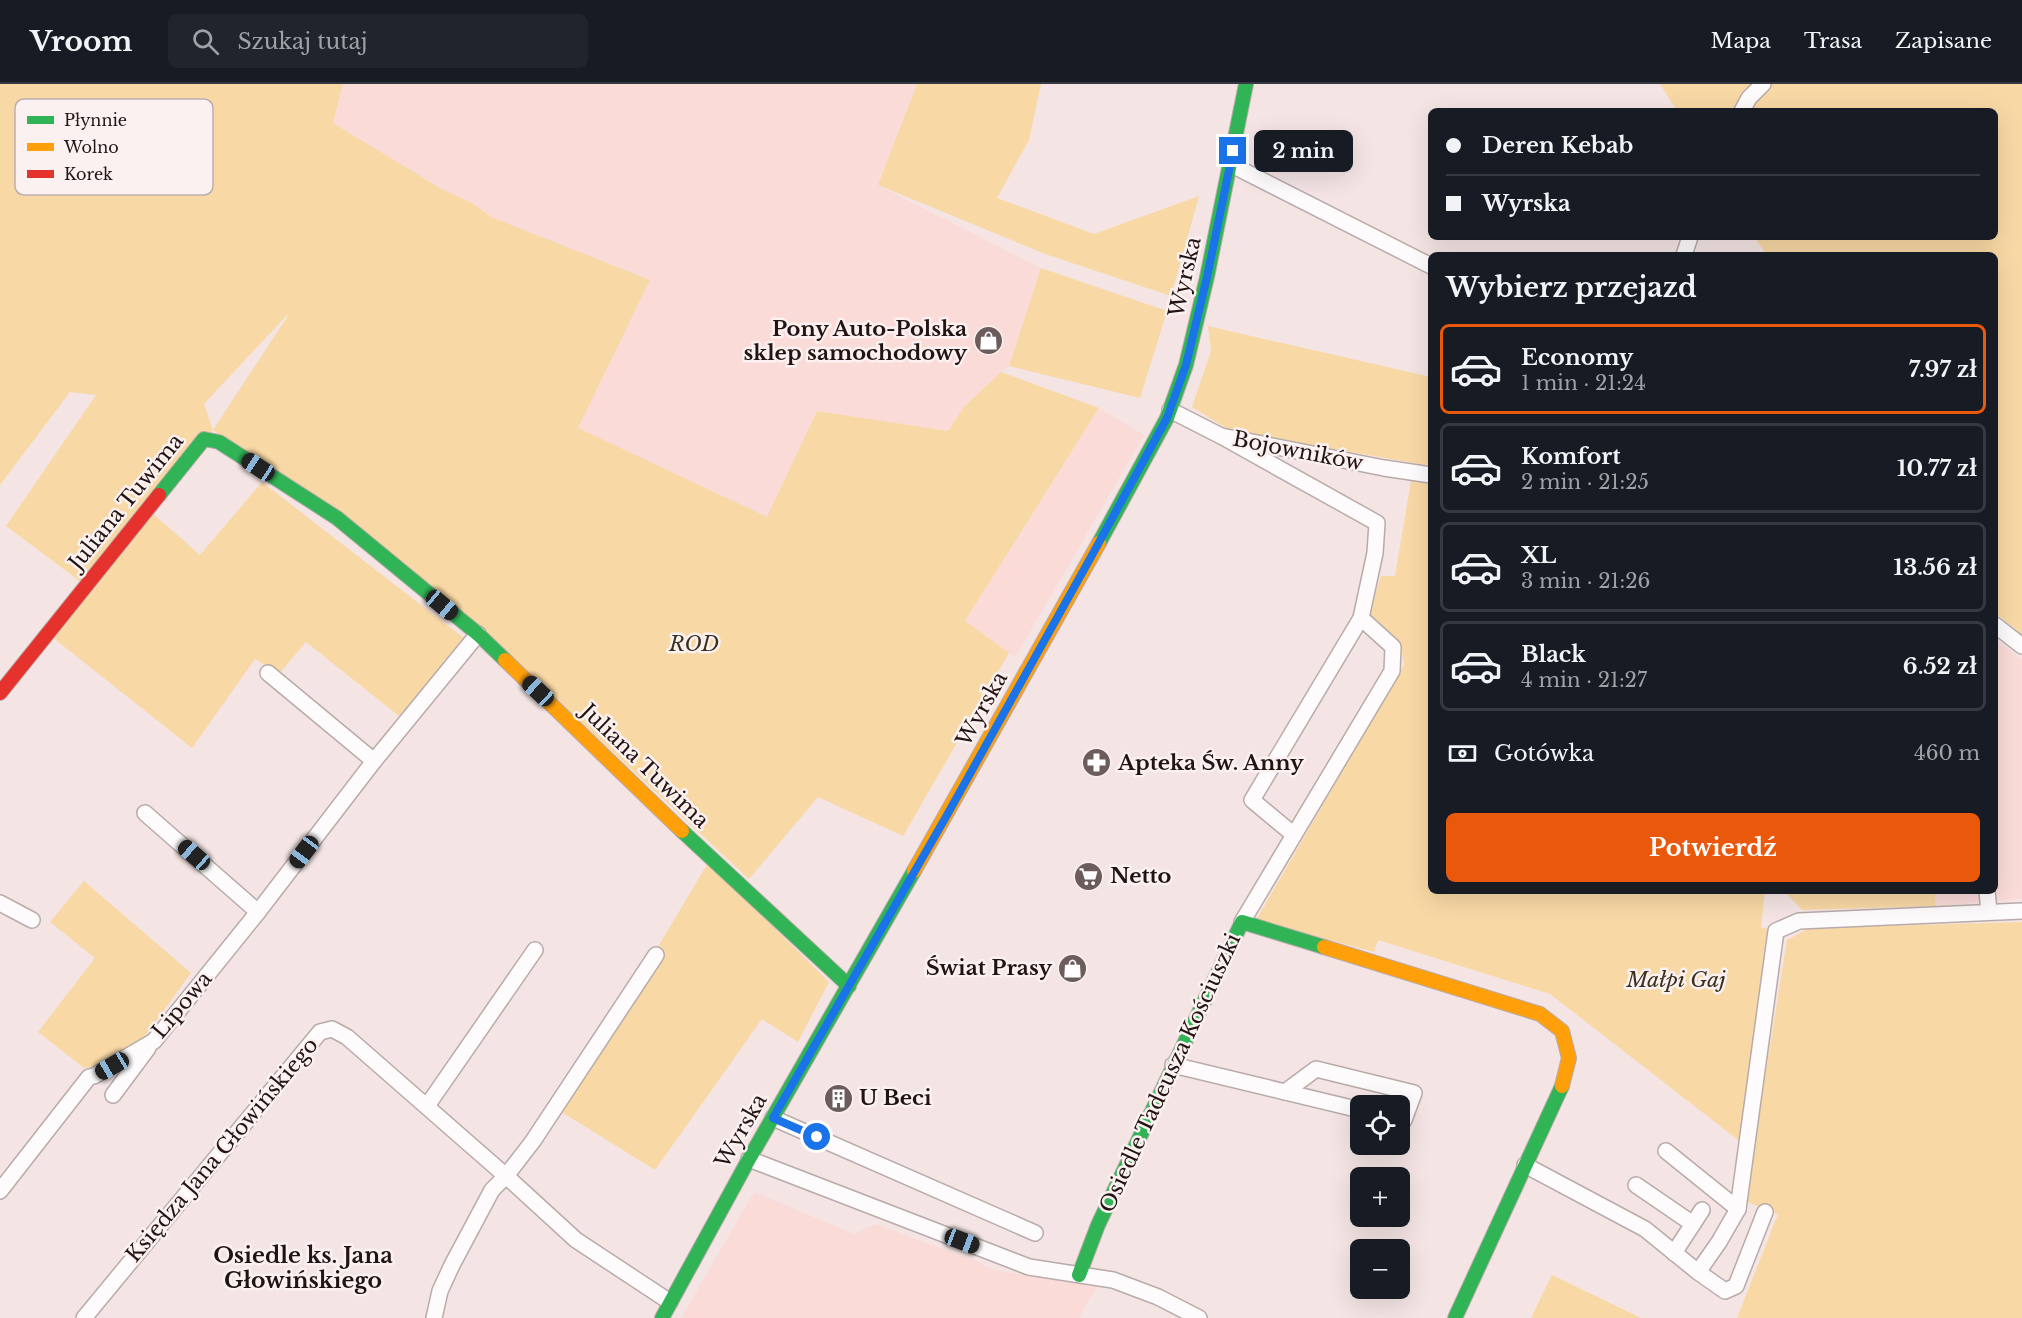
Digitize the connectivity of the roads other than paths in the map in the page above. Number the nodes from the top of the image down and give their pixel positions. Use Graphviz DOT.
graph roads {
  1 [pos="1246,84"];
  2 [pos="1763,84"];
  3 [pos="1744,108"];
  4 [pos="1230,164"];
  5 [pos="1428,264"];
  6 [pos="1170,410"];
  7 [pos="1221,436"];
  8 [pos="1428,475"];
  9 [pos="1361,618"];
  10 [pos="1998,627"];
  11 [pos="478,634"];
  12 [pos="2022,646"];
  13 [pos="268,673"];
  14 [pos="0,693"];
  15 [pos="374,761"];
  16 [pos="145,813"];
  17 [pos="1294,835"];
  18 [pos="1987,894"];
  19 [pos="0,903"];
  20 [pos="2022,911"];
  21 [pos="258,912"];
  22 [pos="1989,912"];
  23 [pos="32,920"];
  24 [pos="1242,922"];
  25 [pos="535,950"];
  26 [pos="656,955"];
  27 [pos="849,986"];
  28 [pos="154,1041"];
  29 [pos="1173,1065"];
  30 [pos="1285,1092"];
  31 [pos="113,1095"];
  32 [pos="1410,1104"];
  33 [pos="427,1106"];
  34 [pos="1350,1108"];
  35 [pos="773,1118"];
  36 [pos="1666,1151"];
  37 [pos="749,1159"];
  38 [pos="1526,1165"];
  39 [pos="506,1176"];
  40 [pos="1636,1185"];
  41 [pos="0,1191"];
  42 [pos="1738,1209"];
  43 [pos="1702,1210"];
  44 [pos="1765,1212"];
  45 [pos="1693,1224"];
  46 [pos="1035,1233"];
  47 [pos="1674,1253"];
  48 [pos="1698,1272"];
  49 [pos="1079,1275"];
  50 [pos="670,1302"];
  51 [pos="84,1318"];
  52 [pos="434,1318"];
  53 [pos="662,1318"];
  54 [pos="1199,1318"];
  55 [pos="1455,1318"];
  1 -- 4 [label="street, Wyrska"];
  2 -- 3 [label="street"];
  4 -- 5 [label="street"];
  4 -- 6 [label="street, Wyrska"];
  6 -- 7 [label="street, Bojowników"];
  6 -- 27 [label="street, Wyrska"];
  7 -- 8 [label="street, Bojowników"];
  7 -- 9 [label="street"];
  9 -- 17 [label="street"];
  9 -- 17 [label="street"];
  10 -- 12 [label="street"];
  11 -- 14 [label="street, Juliana Tuwima"];
  11 -- 15 [label="street, Lipowa"];
  11 -- 27 [label="street, Juliana Tuwima"];
  13 -- 15 [label="street"];
  15 -- 21 [label="street, Lipowa"];
  16 -- 21 [label="street"];
  17 -- 24 [label="street"];
  18 -- 22 [label="street"];
  19 -- 23 [label="street"];
  20 -- 22 [label="street"];
  21 -- 28 [label="street, Lipowa"];
  22 -- 42 [label="street"];
  24 -- 29 [label="street, Osiedle Tadeusza Kościuszki"];
  24 -- 38 [label="street, Osiedle Tadeusza Kościuszki"];
  25 -- 33 [label="street"];
  26 -- 39 [label="street"];
  27 -- 35 [label="street, Wyrska"];
  28 -- 31 [label="street"];
  28 -- 41 [label="street, Lipowa"];
  29 -- 30 [label="street"];
  29 -- 49 [label="street, Osiedle Tadeusza Kościuszki"];
  30 -- 32 [label="street"];
  30 -- 34 [label="street"];
  33 -- 39 [label="street, Księdza Jana Głowińskiego"];
  33 -- 51 [label="street, Księdza Jana Głowińskiego"];
  35 -- 37 [label="street, Wyrska"];
  35 -- 46 [label="street"];
  36 -- 42 [label="street"];
  37 -- 49 [label="street"];
  37 -- 50 [label="street, Wyrska"];
  38 -- 47 [label="street"];
  38 -- 55 [label="street, Osiedle Tadeusza Kościuszki"];
  39 -- 50 [label="street, Księdza Jana Głowińskiego"];
  39 -- 52 [label="street"];
  40 -- 45 [label="street"];
  42 -- 48 [label="street"];
  43 -- 45 [label="street"];
  44 -- 48 [label="street"];
  45 -- 47 [label="street"];
  47 -- 48 [label="street"];
  49 -- 54 [label="street"];
  50 -- 53 [label="street, Wyrska"];
}
